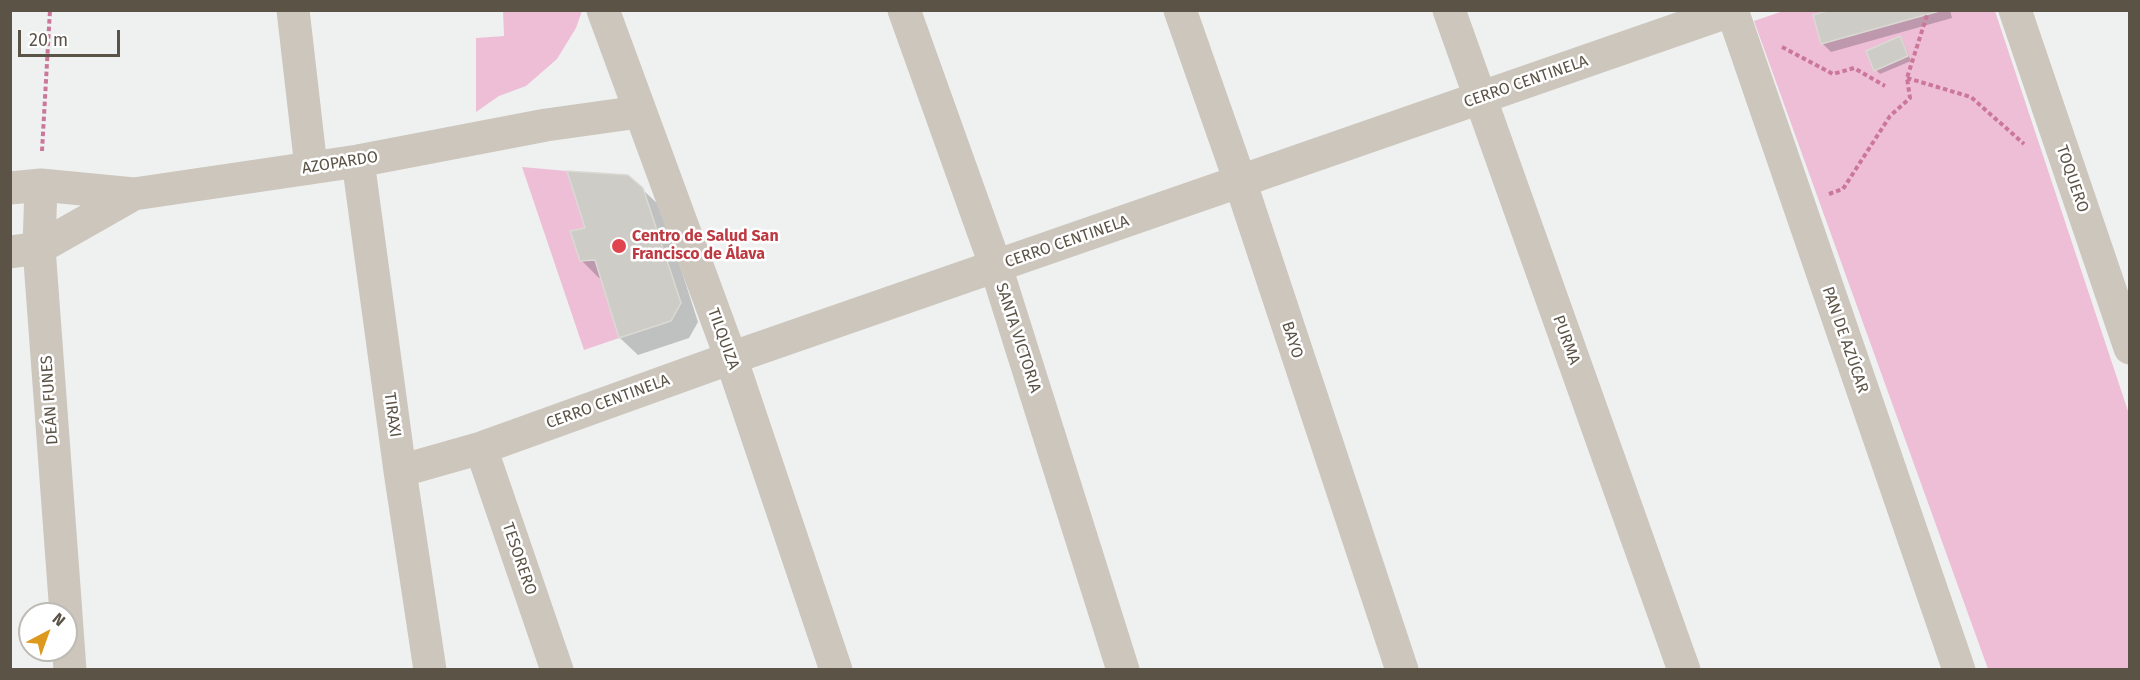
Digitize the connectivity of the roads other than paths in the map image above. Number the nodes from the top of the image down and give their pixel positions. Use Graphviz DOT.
graph roads {
  1 [pos="293,10"];
  2 [pos="603,10"];
  3 [pos="904,10"];
  4 [pos="1180,10"];
  5 [pos="1449,10"];
  6 [pos="2015,10"];
  7 [pos="1732,11"];
  8 [pos="1479,98"];
  9 [pos="639,112"];
  10 [pos="358,161"];
  11 [pos="310,167"];
  12 [pos="1240,181"];
  13 [pos="26,187"];
  14 [pos="134,194"];
  15 [pos="25,250"];
  16 [pos="996,267"];
  17 [pos="2130,348"];
  18 [pos="731,358"];
  19 [pos="481,448"];
  20 [pos="400,471"];
  21 [pos="65,602"];
  22 [pos="430,669"];
  23 [pos="557,669"];
  24 [pos="836,669"];
  25 [pos="1123,669"];
  26 [pos="1402,669"];
  27 [pos="1684,669"];
  28 [pos="1959,669"];
  1 -- 11 [label="street"];
  2 -- 9 [label="street, TILQUIZA"];
  3 -- 16 [label="street, SANTA VICTORIA"];
  4 -- 12 [label="street, BAYO"];
  5 -- 8 [label="street, PURMA"];
  6 -- 17 [label="street, TOQUERO"];
  7 -- 8 [label="street, CERRO CENTINELA"];
  7 -- 28 [label="street, PAN DE AZÚCAR"];
  8 -- 12 [label="street, CERRO CENTINELA"];
  8 -- 27 [label="street, PURMA"];
  9 -- 10 [label="street, AZOPARDO"];
  9 -- 18 [label="street, TILQUIZA"];
  10 -- 11 [label="street, AZOPARDO"];
  10 -- 20 [label="street, TIRAXI"];
  11 -- 14 [label="street, AZOPARDO"];
  12 -- 16 [label="street, CERRO CENTINELA"];
  12 -- 26 [label="street, BAYO"];
  13 -- 14 [label="street"];
  13 -- 15 [label="street, DEÁN FUNES"];
  14 -- 15 [label="street"];
  15 -- 21 [label="street, DEÁN FUNES"];
  16 -- 18 [label="street, CERRO CENTINELA"];
  16 -- 25 [label="street, SANTA VICTORIA"];
  18 -- 19 [label="street, CERRO CENTINELA"];
  18 -- 24 [label="street, TILQUIZA"];
  19 -- 20 [label="street, CERRO CENTINELA"];
  19 -- 23 [label="street, TESORERO"];
  20 -- 22 [label="street, TIRAXI"];
}
